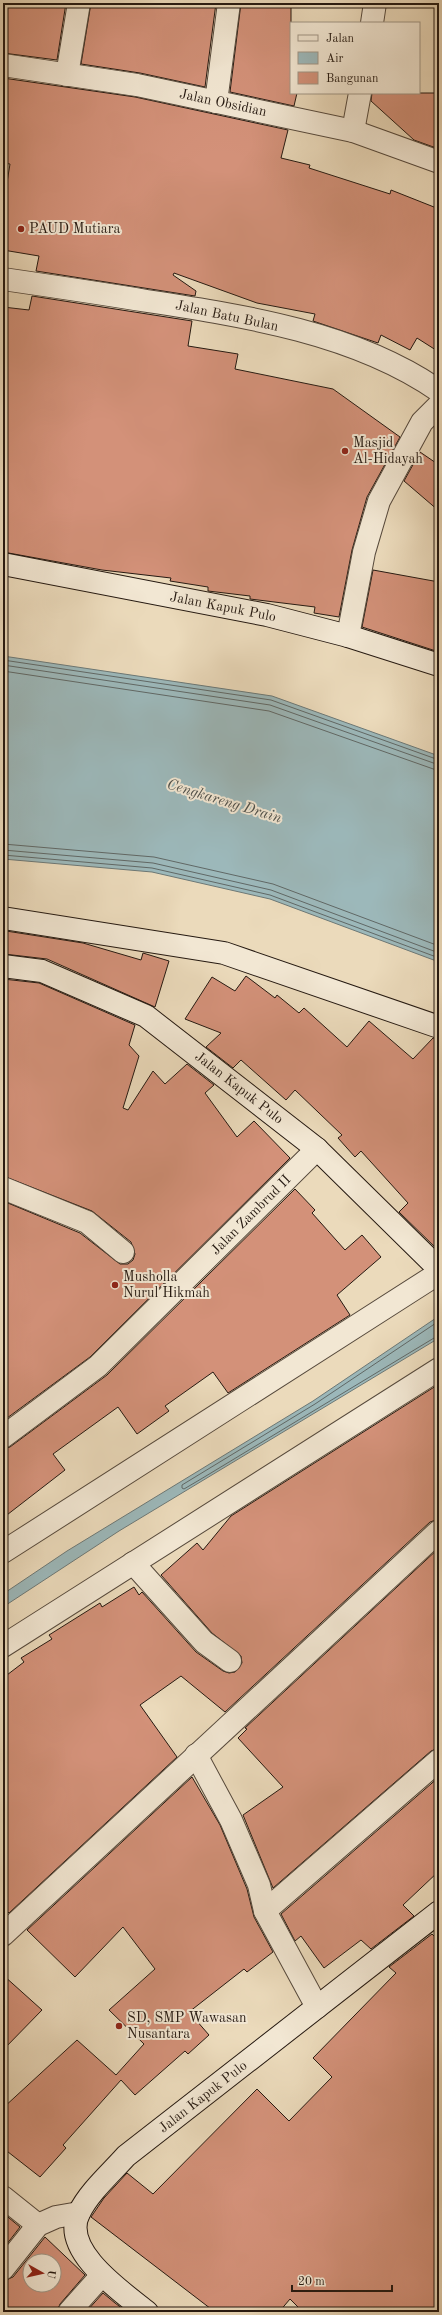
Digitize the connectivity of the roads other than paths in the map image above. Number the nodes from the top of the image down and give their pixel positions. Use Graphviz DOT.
graph roads {
  1 [pos="79,3"];
  2 [pos="230,3"];
  3 [pos="375,3"];
  4 [pos="372,22"];
  5 [pos="3,65"];
  6 [pos="67,75"];
  7 [pos="360,94"];
  8 [pos="216,102"];
  9 [pos="353,131"];
  10 [pos="439,162"];
  11 [pos="3,279"];
  12 [pos="439,391"];
  13 [pos="439,404"];
  14 [pos="3,564"];
  15 [pos="348,636"];
  16 [pos="439,665"];
  17 [pos="3,918"];
  18 [pos="3,966"];
  19 [pos="439,1027"];
  20 [pos="317,1149"];
  21 [pos="3,1188"];
  22 [pos="122,1252"];
  23 [pos="439,1269"];
  24 [pos="439,1273"];
  25 [pos="439,1369"];
  26 [pos="3,1437"];
  27 [pos="439,1531"];
  28 [pos="3,1552"];
  29 [pos="132,1563"];
  30 [pos="3,1646"];
  31 [pos="230,1661"];
  32 [pos="196,1755"];
  33 [pos="439,1760"];
  34 [pos="265,1911"];
  35 [pos="439,1912"];
  36 [pos="3,1935"];
  37 [pos="318,2007"];
  38 [pos="3,2197"];
  39 [pos="79,2213"];
  40 [pos="38,2225"];
  41 [pos="3,2269"];
  42 [pos="102,2275"];
  43 [pos="70,2312"];
  44 [pos="147,2312"];
  1 -- 6 [label="street"];
  2 -- 8 [label="street"];
  3 -- 4 [label="street"];
  5 -- 6 [label="street, Jalan Obsidian"];
  6 -- 8 [label="street, Jalan Obsidian"];
  7 -- 9 [label="street"];
  8 -- 9 [label="street, Jalan Obsidian"];
  9 -- 10 [label="street, Jalan Obsidian"];
  11 -- 12 [label="street, Jalan Batu Bulan"];
  13 -- 15 [label="street"];
  14 -- 15 [label="street, Jalan Kapuk Pulo"];
  15 -- 16 [label="street, Jalan Kapuk Pulo"];
  17 -- 19 [label="street"];
  18 -- 20 [label="street, Jalan Kapuk Pulo"];
  20 -- 23 [label="street, Jalan Kapuk Pulo"];
  20 -- 26 [label="street, Jalan Zambrud II"];
  21 -- 22 [label="street"];
  24 -- 28 [label="street"];
  25 -- 29 [label="street"];
  27 -- 32 [label="street"];
  29 -- 30 [label="street"];
  29 -- 31 [label="street"];
  32 -- 34 [label="street"];
  32 -- 36 [label="street"];
  33 -- 34 [label="street"];
  34 -- 37 [label="street"];
  35 -- 37 [label="street, Jalan Kapuk Pulo"];
  37 -- 39 [label="street, Jalan Kapuk Pulo"];
  38 -- 40 [label="street"];
  39 -- 40 [label="street"];
  39 -- 42 [label="street, Jalan Kapuk Pulo"];
  40 -- 41 [label="street"];
  42 -- 43 [label="street"];
  42 -- 44 [label="street, Jalan Kapuk Pulo"];
}
